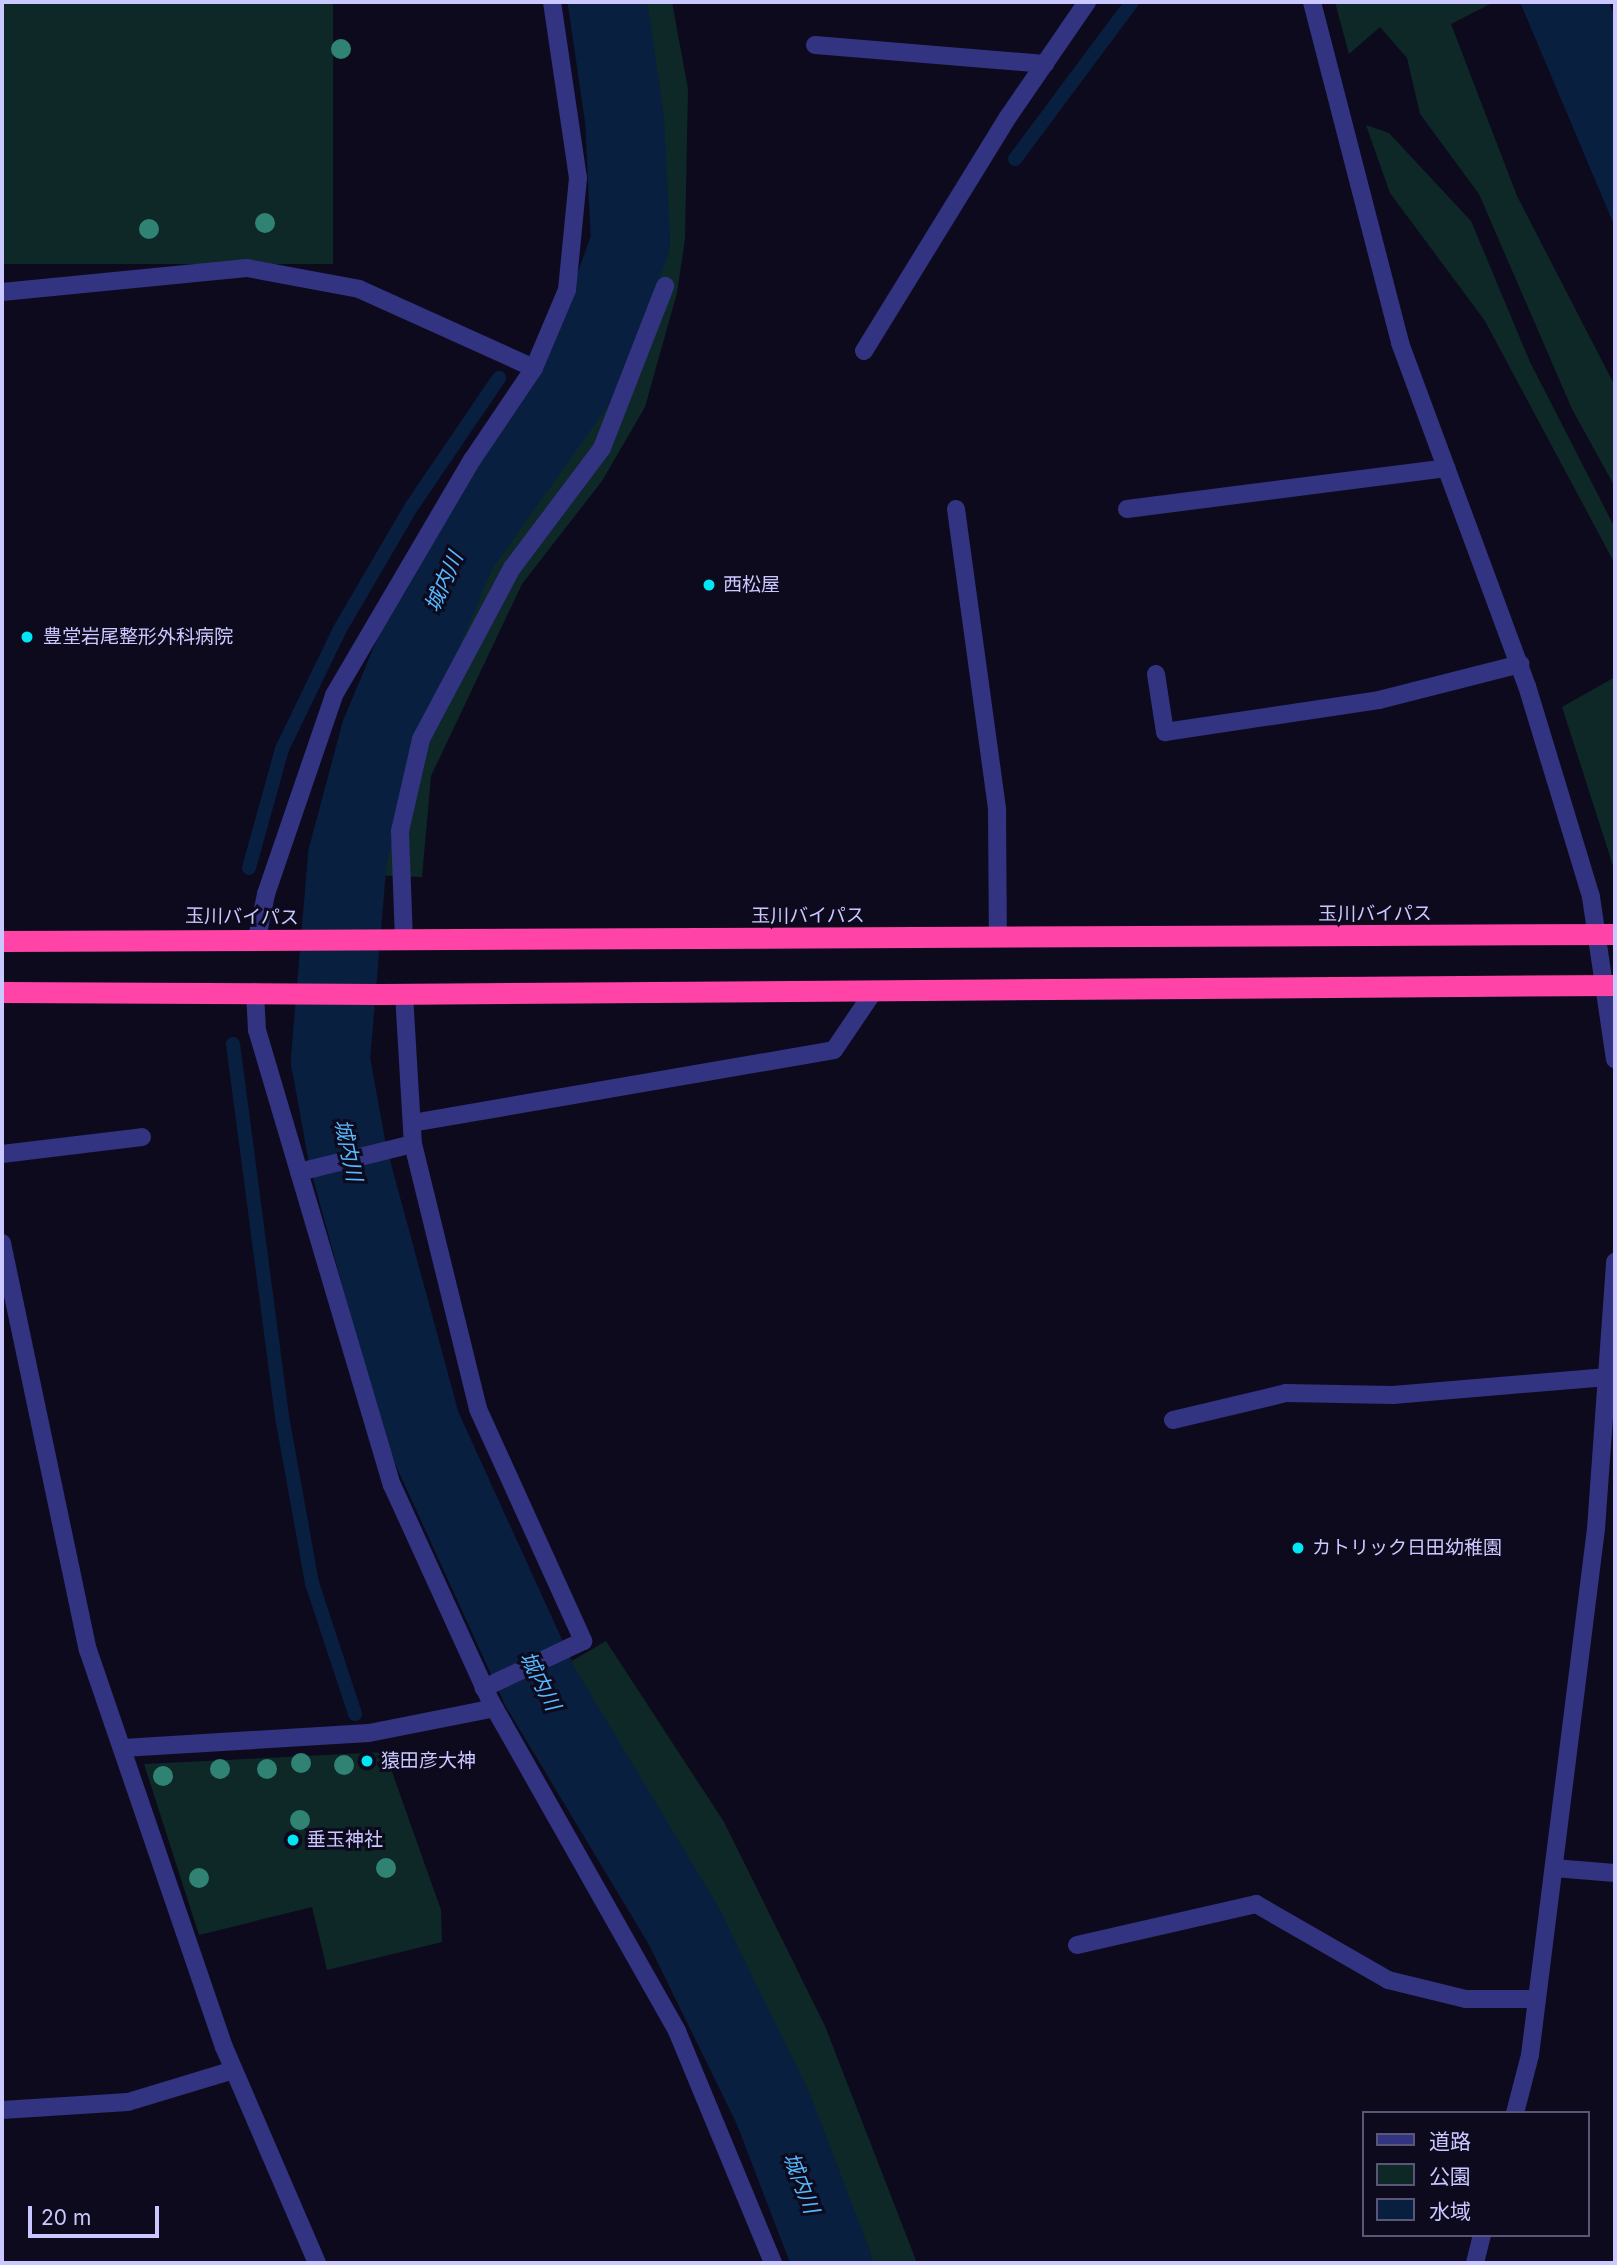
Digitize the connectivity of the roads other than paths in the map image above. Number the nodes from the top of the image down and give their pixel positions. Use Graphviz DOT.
graph roads {
  1 [pos="552,2"];
  2 [pos="1087,2"];
  3 [pos="1312,2"];
  4 [pos="815,45"];
  5 [pos="1045,64"];
  6 [pos="665,286"];
  7 [pos="2,292"];
  8 [pos="864,351"];
  9 [pos="534,368"];
  10 [pos="1446,468"];
  11 [pos="956,509"];
  12 [pos="1127,509"];
  13 [pos="1520,664"];
  14 [pos="1156,674"];
  15 [pos="1606,934"];
  16 [pos="257,938"];
  17 [pos="998,938"];
  18 [pos="2,941"];
  19 [pos="398,941"];
  20 [pos="1610,984"];
  21 [pos="874,991"];
  22 [pos="2,992"];
  23 [pos="255,992"];
  24 [pos="404,994"];
  25 [pos="1615,1059"];
  26 [pos="412,1123"];
  27 [pos="142,1138"];
  28 [pos="413,1144"];
  29 [pos="2,1154"];
  30 [pos="299,1172"];
  31 [pos="2,1243"];
  32 [pos="1615,1262"];
  33 [pos="1607,1377"];
  34 [pos="1173,1420"];
  35 [pos="484,1688"];
  36 [pos="495,1708"];
  37 [pos="123,1748"];
  38 [pos="1553,1868"];
  39 [pos="1615,1873"];
  40 [pos="1077,1945"];
  41 [pos="1537,2000"];
  42 [pos="233,2070"];
  43 [pos="2,2110"];
  44 [pos="1515,2111"];
  45 [pos="1482,2237"];
  46 [pos="317,2263"];
  47 [pos="773,2263"];
  48 [pos="1475,2263"];
  1 -- 9 [label="street"];
  2 -- 5 [label="street"];
  3 -- 10 [label="street"];
  4 -- 5 [label="street"];
  5 -- 8 [label="street"];
  6 -- 19 [label="street"];
  7 -- 9 [label="street"];
  9 -- 16 [label="street"];
  10 -- 12 [label="street"];
  10 -- 13 [label="street"];
  11 -- 17 [label="street"];
  13 -- 14 [label="street"];
  13 -- 15 [label="street"];
  15 -- 17 [label="highway, 玉川バイパス"];
  15 -- 20 [label="street"];
  16 -- 18 [label="highway, 玉川バイパス"];
  16 -- 19 [label="highway, 玉川バイパス"];
  17 -- 19 [label="highway, 玉川バイパス"];
  20 -- 21 [label="highway"];
  20 -- 25 [label="street"];
  21 -- 24 [label="highway"];
  21 -- 26 [label="street"];
  22 -- 23 [label="highway"];
  23 -- 24 [label="highway"];
  23 -- 30 [label="street"];
  24 -- 26 [label="street"];
  26 -- 28 [label="street"];
  27 -- 29 [label="street"];
  28 -- 30 [label="street"];
  28 -- 35 [label="street"];
  30 -- 35 [label="street"];
  31 -- 37 [label="street"];
  32 -- 33 [label="street"];
  33 -- 34 [label="street"];
  33 -- 38 [label="street"];
  35 -- 36 [label="street"];
  36 -- 37 [label="street"];
  36 -- 47 [label="street"];
  37 -- 42 [label="street"];
  38 -- 39 [label="street"];
  38 -- 41 [label="street"];
  40 -- 41 [label="street"];
  41 -- 44 [label="street"];
  42 -- 43 [label="street"];
  42 -- 46 [label="street"];
  45 -- 48 [label="street"];
}
